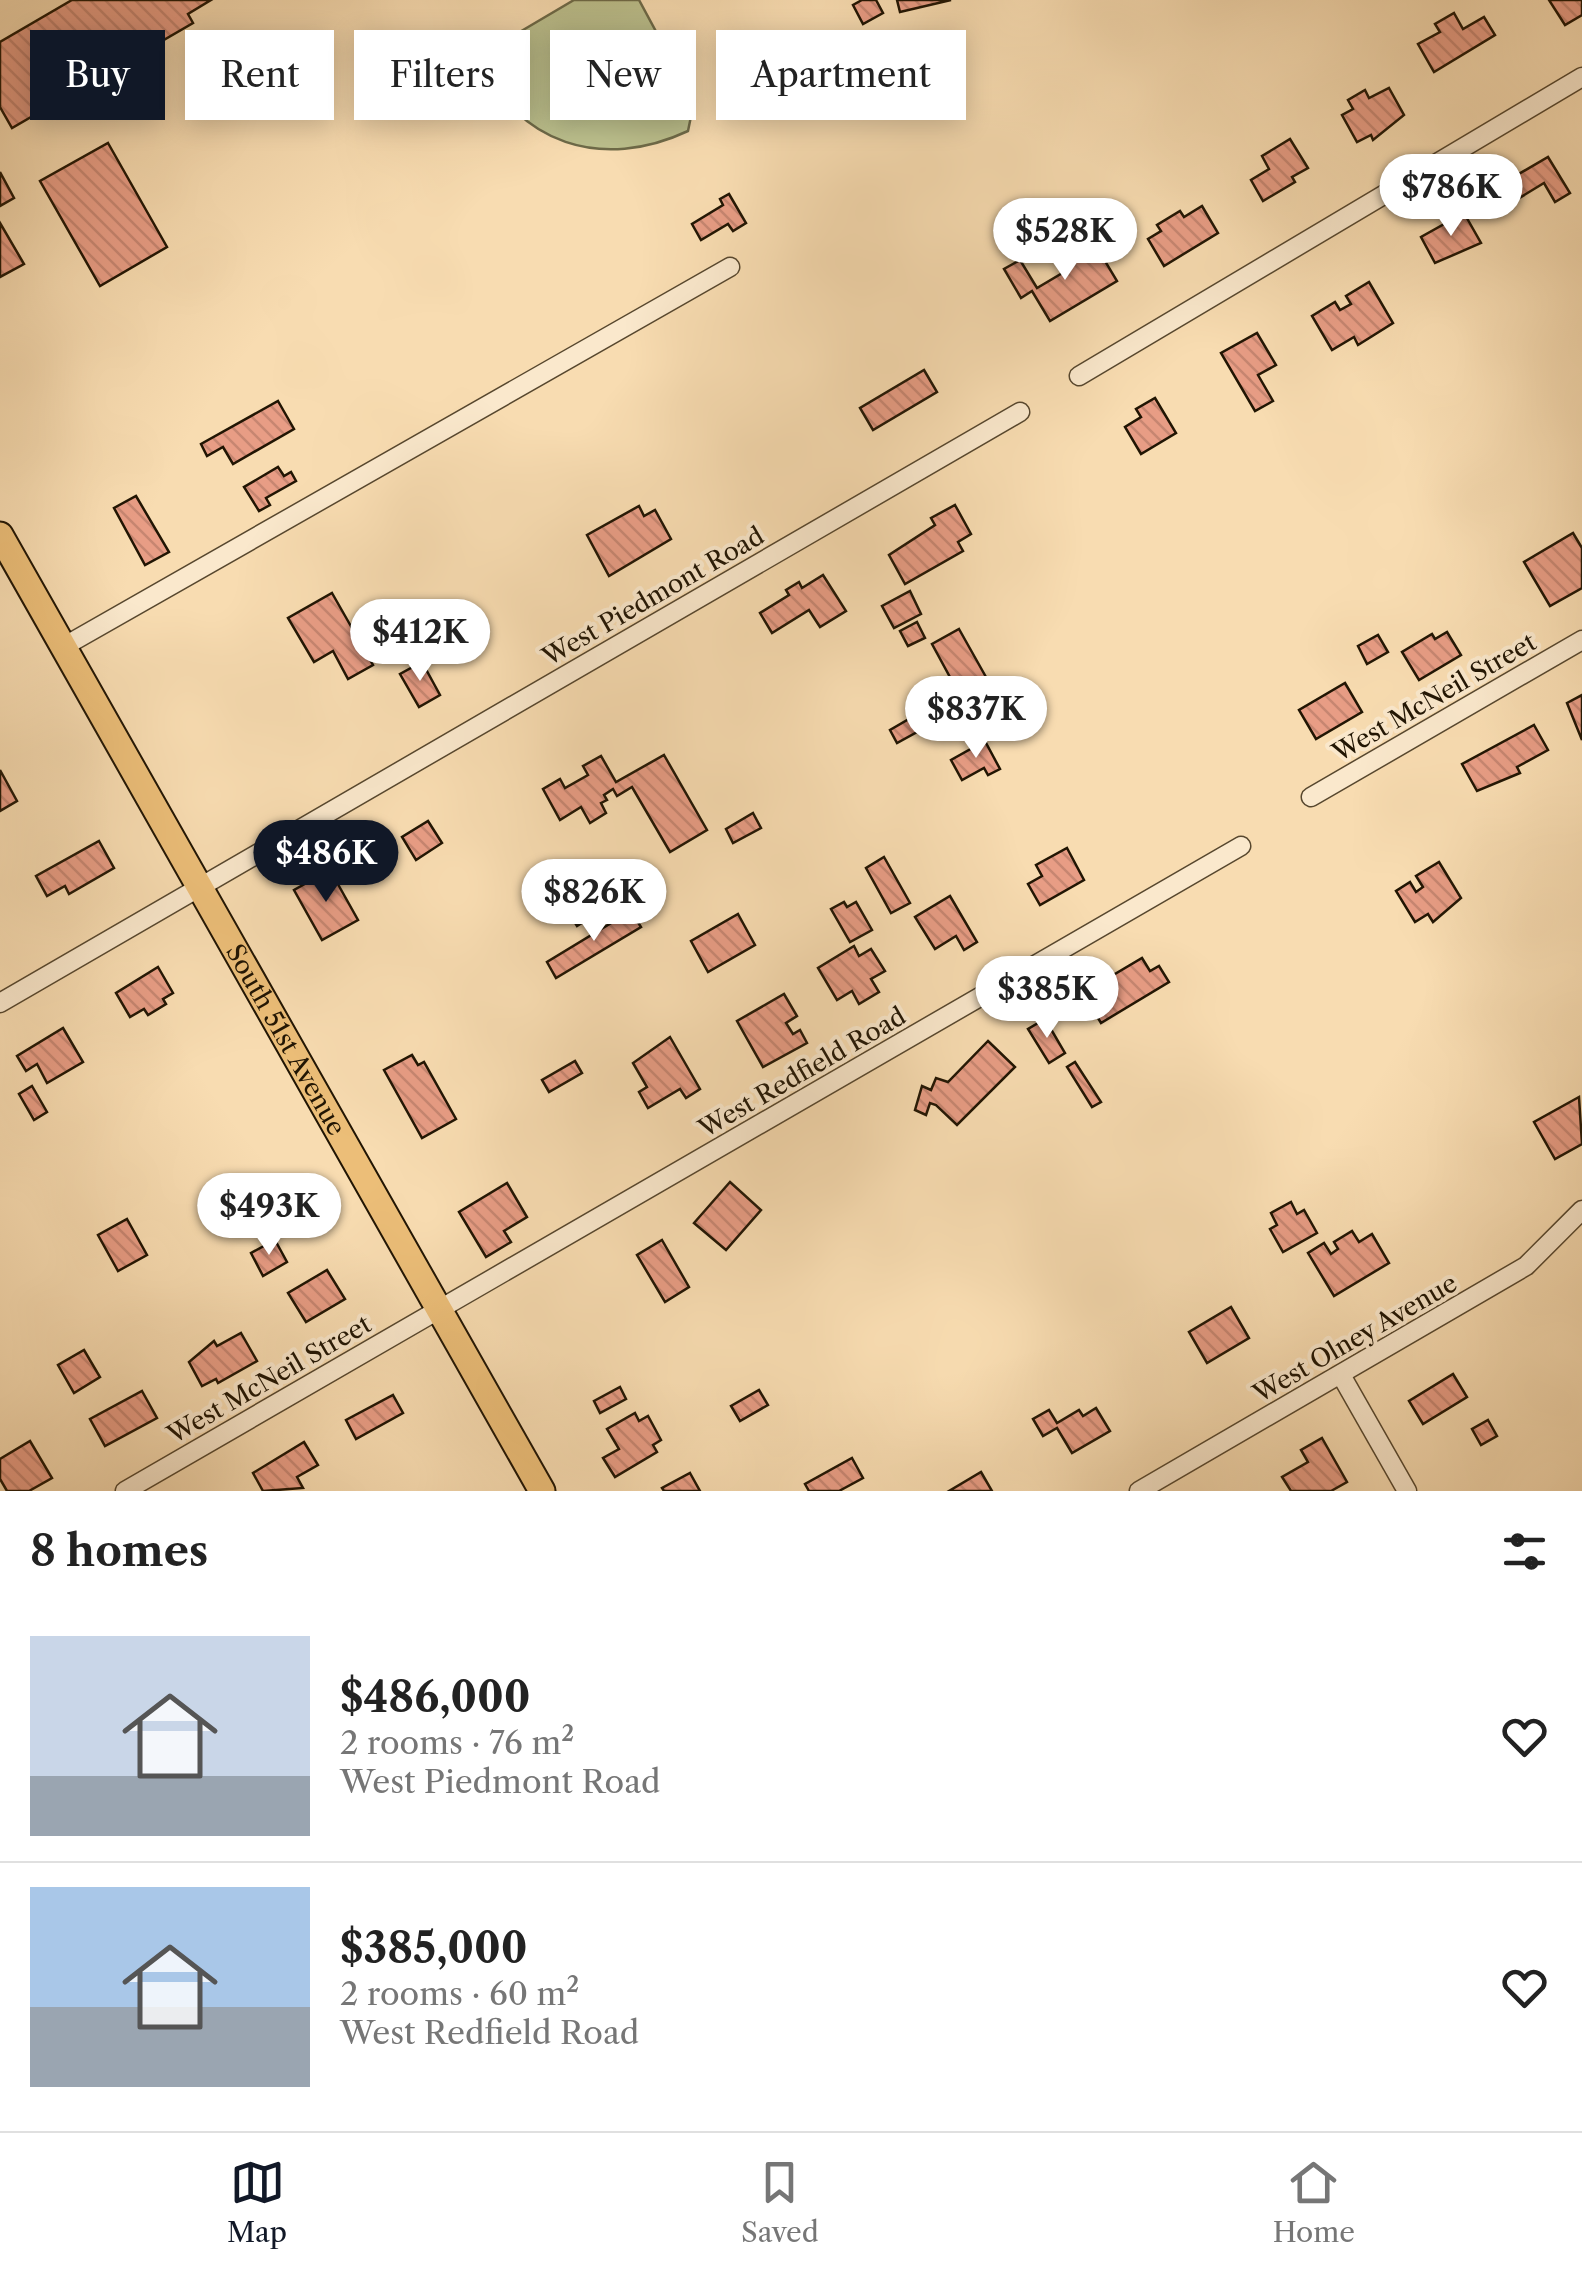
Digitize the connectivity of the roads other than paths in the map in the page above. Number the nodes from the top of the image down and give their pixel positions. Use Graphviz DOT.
graph roads {
  1 [pos="1582,77"];
  2 [pos="730,266"];
  3 [pos="1080,376"];
  4 [pos="1020,412"];
  5 [pos="0,534"];
  6 [pos="1582,640"];
  7 [pos="64,648"];
  8 [pos="1311,797"];
  9 [pos="1241,846"];
  10 [pos="198,889"];
  11 [pos="0,1004"];
  12 [pos="1582,1210"];
  13 [pos="440,1312"];
  14 [pos="1342,1375"];
  15 [pos="125,1491"];
  16 [pos="542,1491"];
  17 [pos="1140,1491"];
  18 [pos="1408,1491"];
  1 -- 3 [label="street"];
  2 -- 7 [label="street"];
  4 -- 10 [label="street, West Piedmont Road"];
  5 -- 7 [label="main road, South 51st Avenue"];
  6 -- 8 [label="street, West McNeil Street"];
  7 -- 10 [label="main road, South 51st Avenue"];
  9 -- 13 [label="street, West Redfield Road"];
  10 -- 11 [label="street, West Piedmont Road"];
  10 -- 13 [label="main road, South 51st Avenue"];
  12 -- 14 [label="street, West Olney Avenue"];
  13 -- 15 [label="street, West McNeil Street"];
  13 -- 16 [label="main road, South 51st Avenue"];
  14 -- 17 [label="street, West Olney Avenue"];
  14 -- 18 [label="street"];
}
